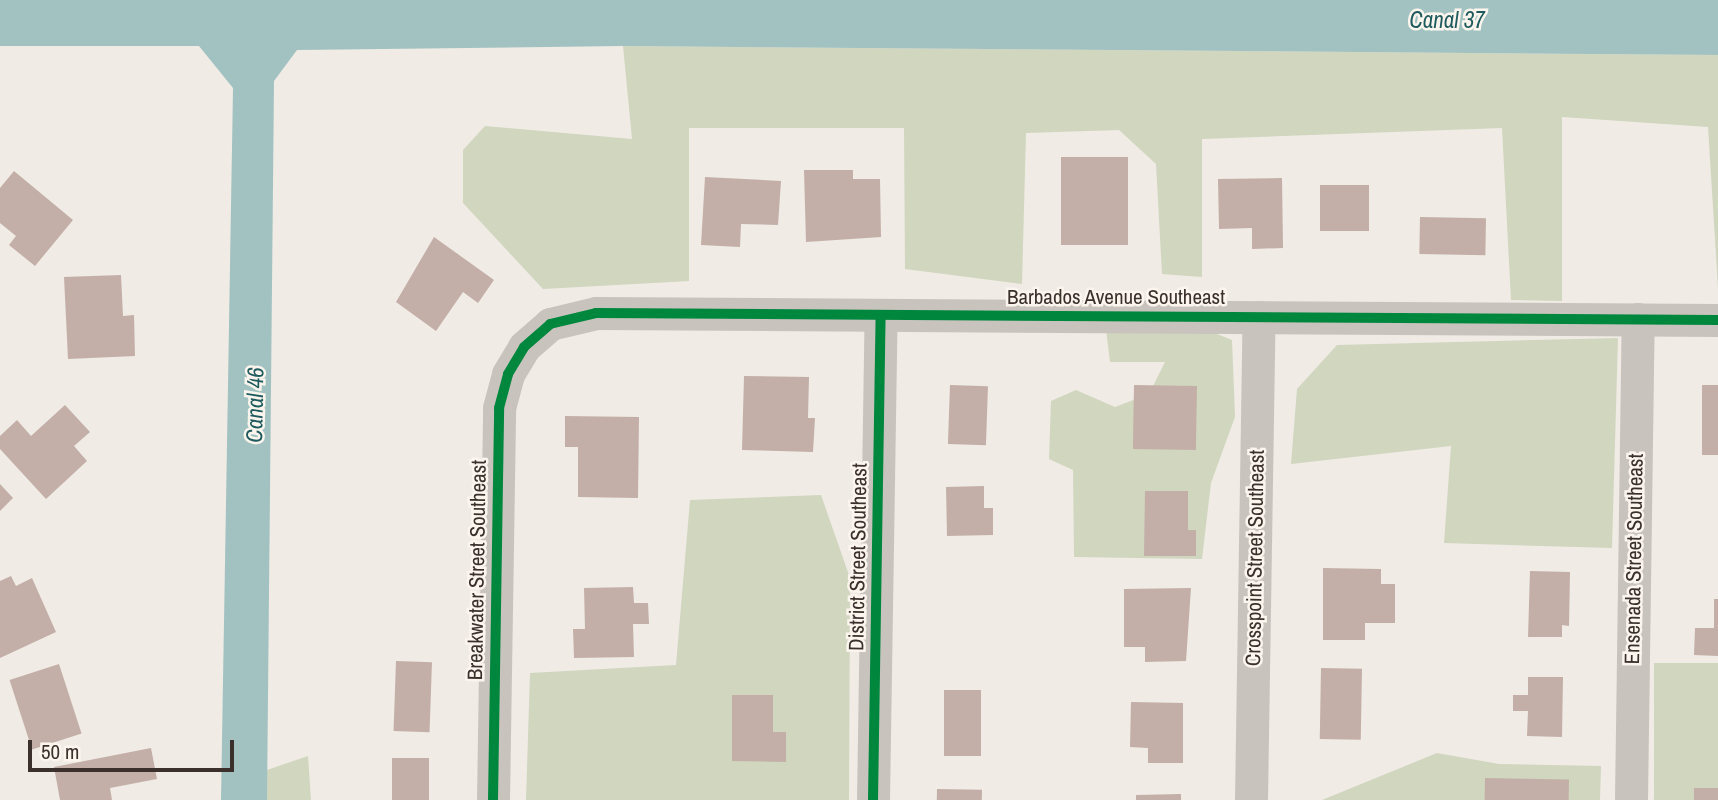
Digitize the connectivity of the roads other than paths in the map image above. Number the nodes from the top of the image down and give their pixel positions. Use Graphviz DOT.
graph roads {
  1 [pos="881,315"];
  2 [pos="1259,317"];
  3 [pos="1638,319"];
  4 [pos="1718,320"];
  5 [pos="524,347"];
  6 [pos="493,800"];
  7 [pos="873,800"];
  8 [pos="1251,800"];
  9 [pos="1631,800"];
  1 -- 2 [label="street, Barbados Avenue Southeast"];
  1 -- 5 [label="street, Barbados Avenue Southeast"];
  1 -- 7 [label="street, District Street Southeast"];
  2 -- 3 [label="street, Barbados Avenue Southeast"];
  2 -- 8 [label="street, Crosspoint Street Southeast"];
  3 -- 4 [label="street, Barbados Avenue Southeast"];
  3 -- 9 [label="street, Ensenada Street Southeast"];
  5 -- 6 [label="street, Breakwater Street Southeast"];
}
